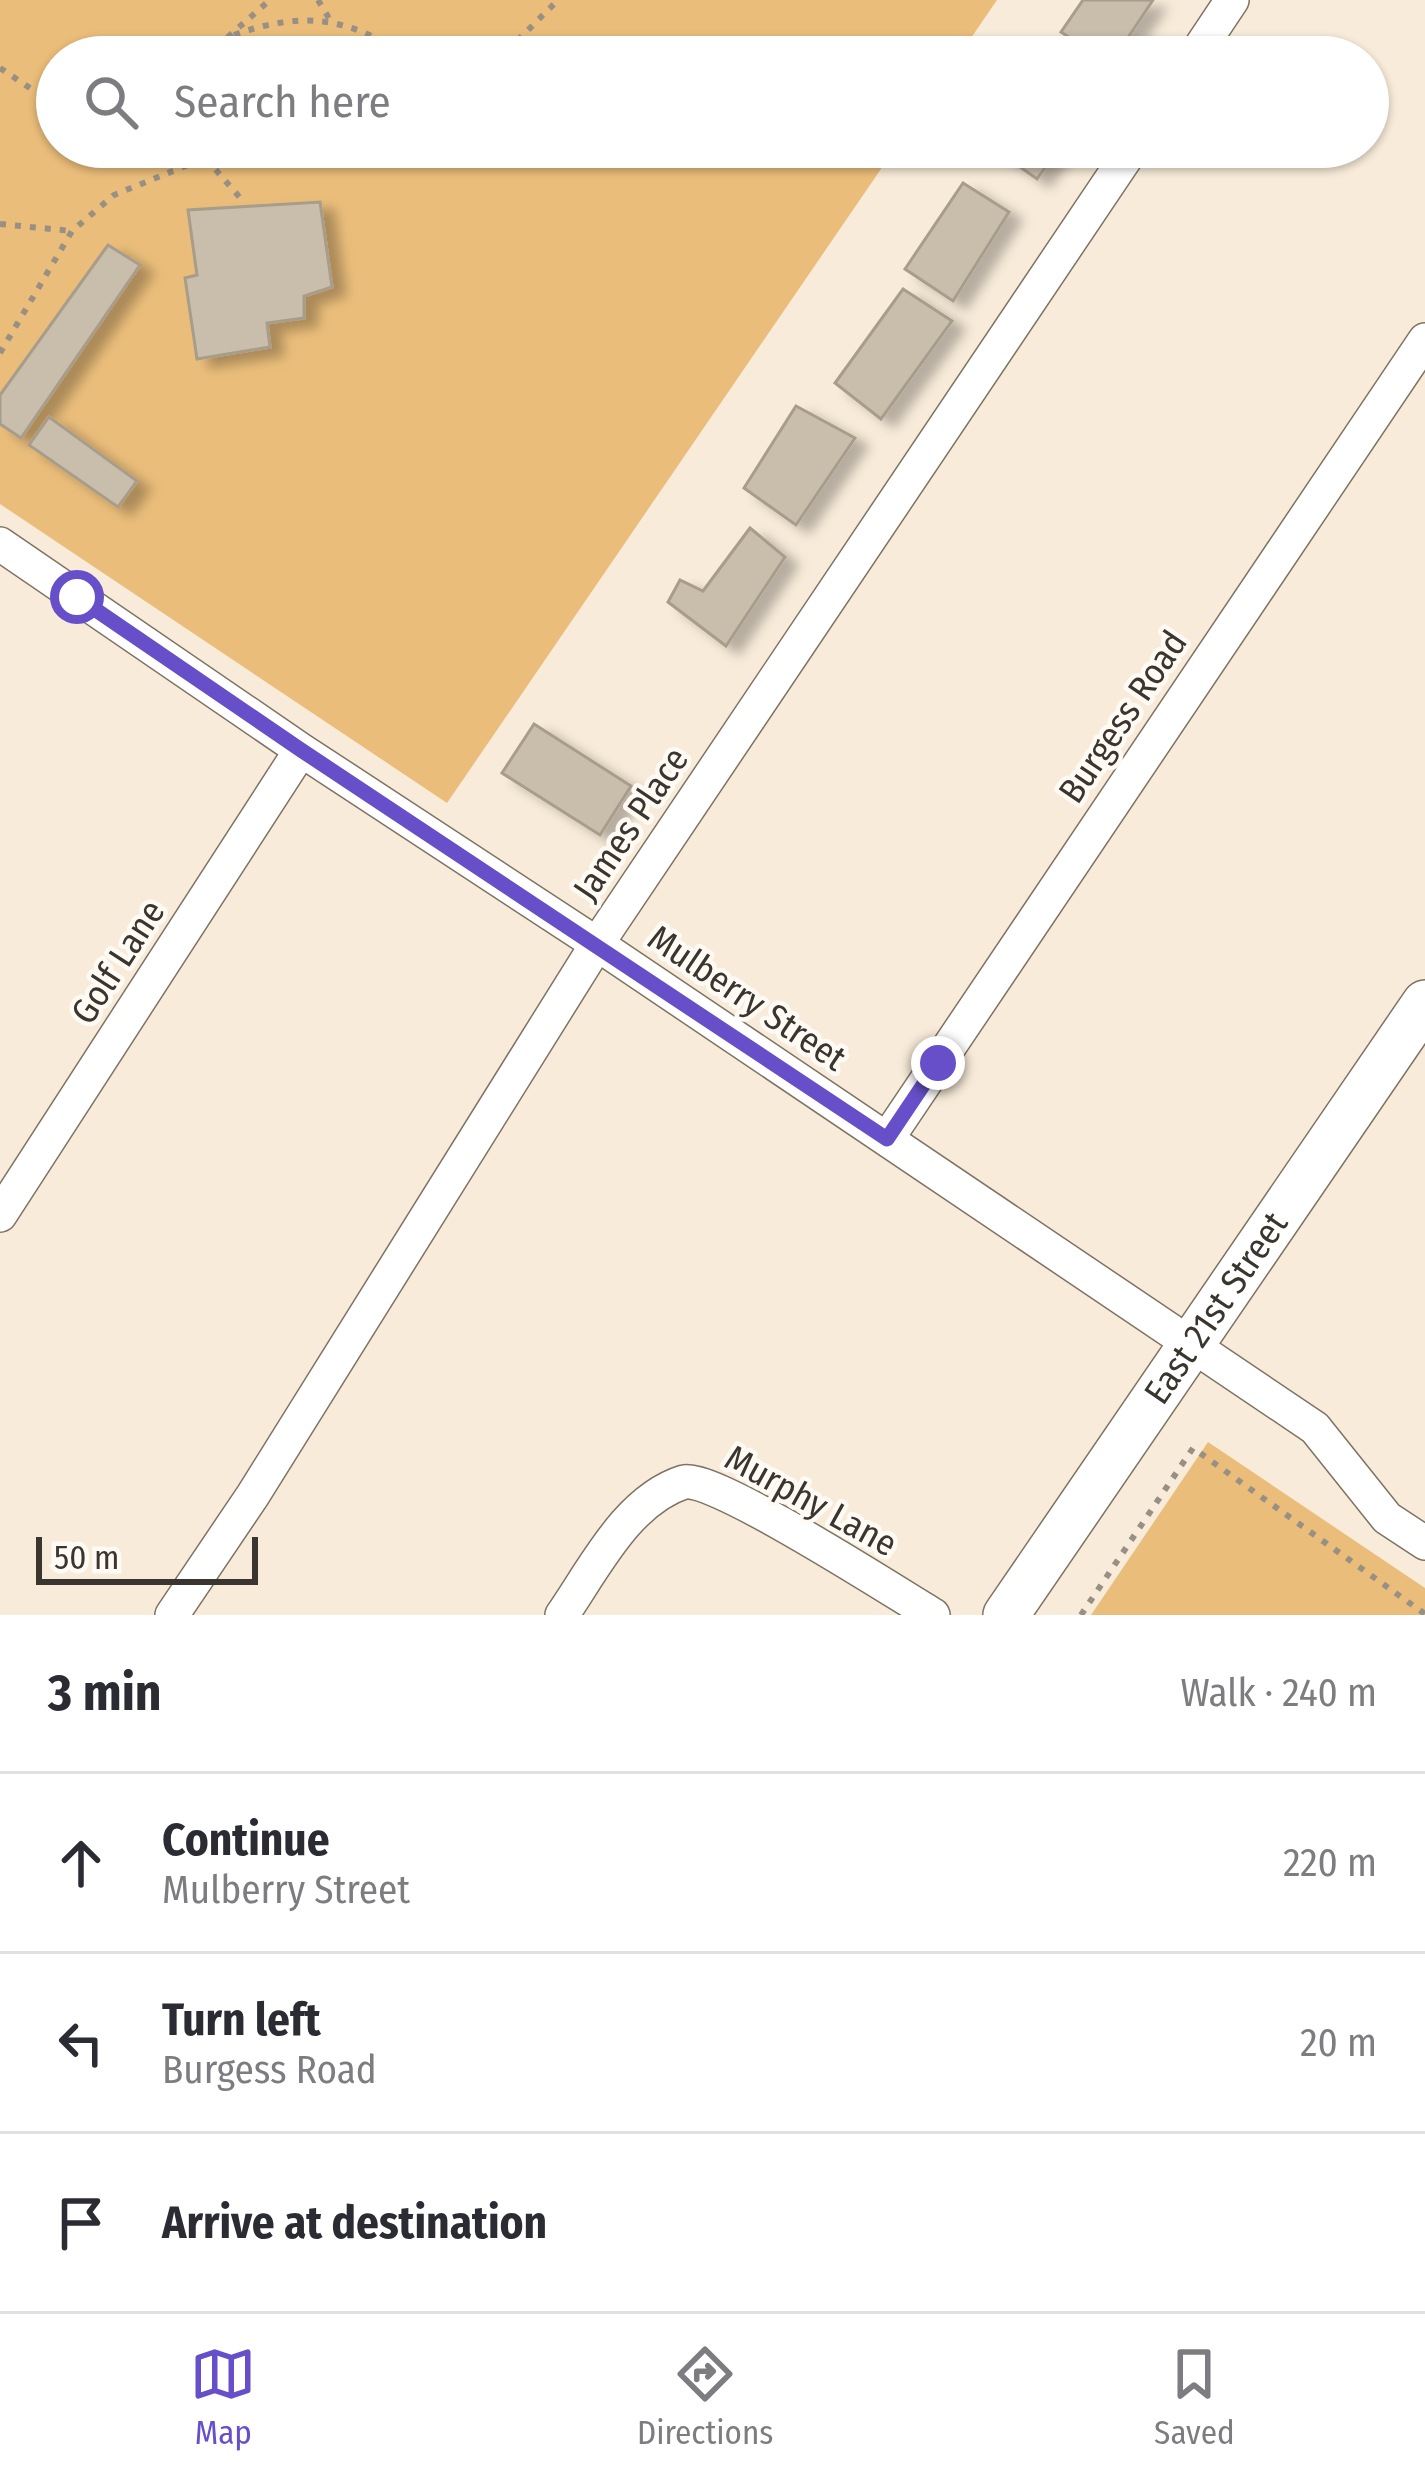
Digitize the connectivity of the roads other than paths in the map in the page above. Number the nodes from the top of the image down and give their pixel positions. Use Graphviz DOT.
graph roads {
  1 [pos="1232,0"];
  2 [pos="1208,36"];
  3 [pos="1119,168"];
  4 [pos="1425,340"];
  5 [pos="1,547"];
  6 [pos="301,750"];
  7 [pos="597,944"];
  8 [pos="1425,1003"];
  9 [pos="887,1139"];
  10 [pos="0,1215"];
  11 [pos="1193,1346"];
  12 [pos="1425,1543"];
  13 [pos="172,1615"];
  14 [pos="562,1615"];
  15 [pos="934,1615"];
  16 [pos="1006,1615"];
  1 -- 2 [label="street"];
  3 -- 7 [label="street, James Place"];
  4 -- 9 [label="street, Burgess Road"];
  5 -- 6 [label="street, Mulberry Street"];
  6 -- 7 [label="street, Mulberry Street"];
  6 -- 10 [label="street, Golf Lane"];
  7 -- 9 [label="street, Mulberry Street"];
  7 -- 13 [label="street, James Place"];
  8 -- 11 [label="street, East 21st Street"];
  9 -- 11 [label="street, Mulberry Street"];
  11 -- 12 [label="street, Mulberry Street"];
  11 -- 16 [label="street, East 21st Street"];
  14 -- 15 [label="street, Murphy Lane"];
}
